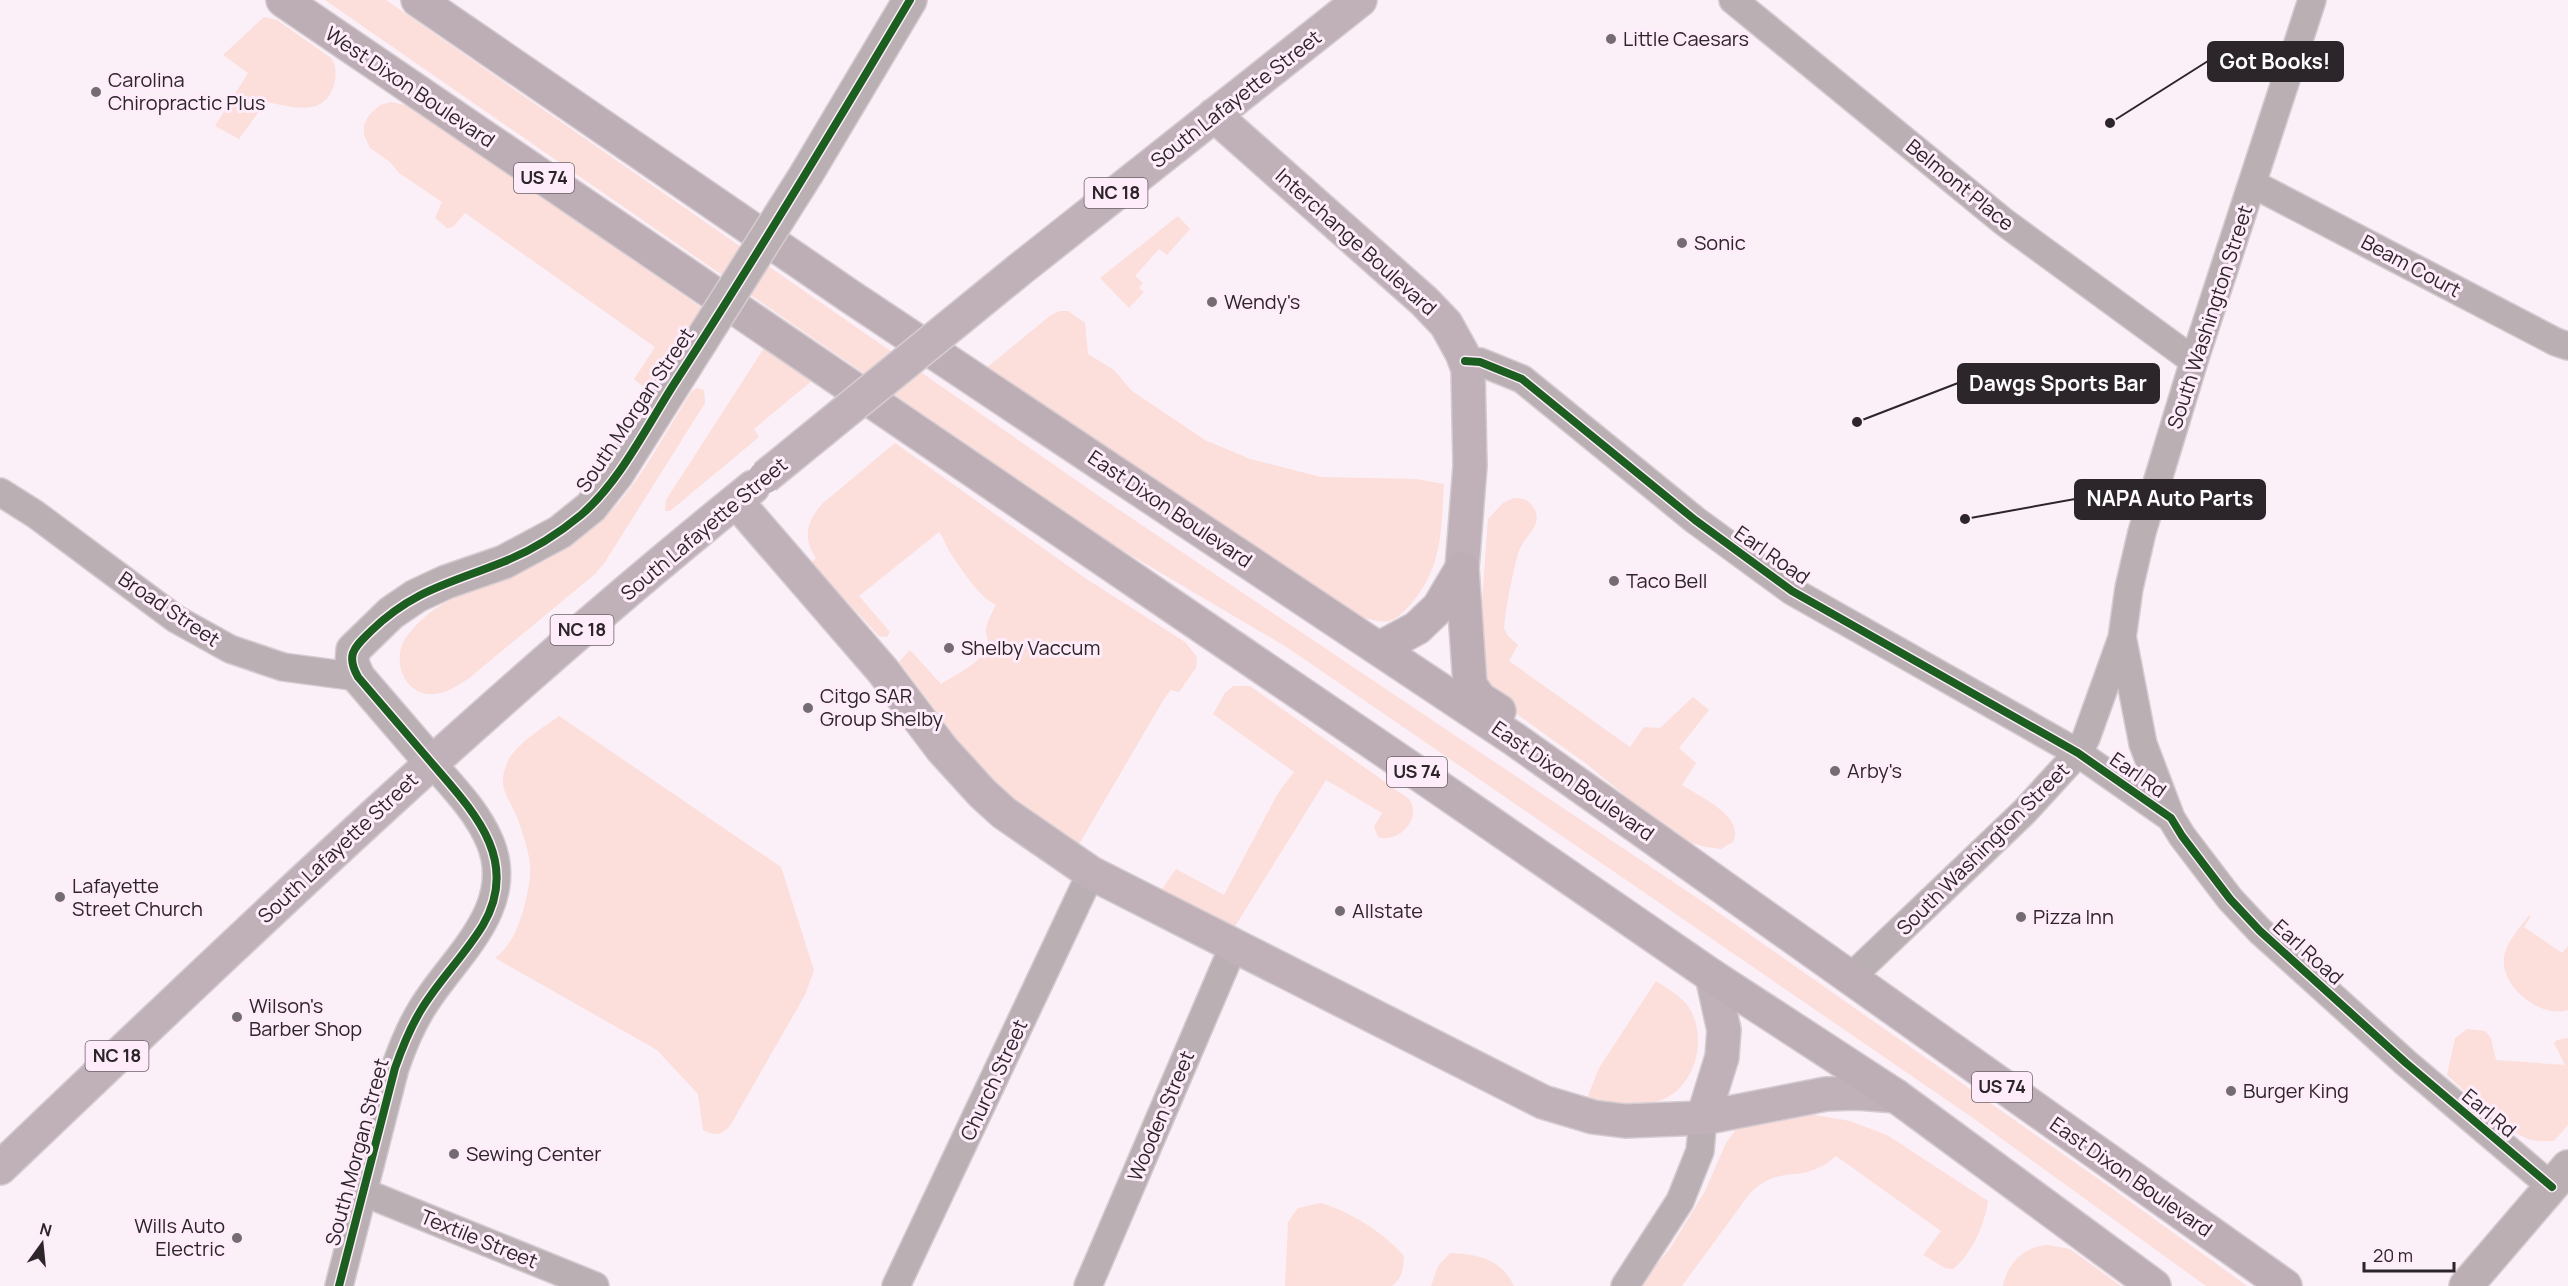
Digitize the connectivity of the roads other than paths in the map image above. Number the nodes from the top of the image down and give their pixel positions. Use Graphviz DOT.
graph roads {
  1 [pos="283,0"];
  2 [pos="418,0"];
  3 [pos="910,0"];
  4 [pos="1360,0"];
  5 [pos="1733,0"];
  6 [pos="2312,0"];
  7 [pos="1214,115"];
  8 [pos="2253,184"];
  9 [pos="2568,346"];
  10 [pos="1465,361"];
  11 [pos="2194,361"];
  12 [pos="0,492"];
  13 [pos="736,501"];
  14 [pos="1462,568"];
  15 [pos="2122,638"];
  16 [pos="1380,648"];
  17 [pos="358,677"];
  18 [pos="1514,739"];
  19 [pos="2078,753"];
  20 [pos="431,762"];
  21 [pos="2171,818"];
  22 [pos="2198,856"];
  23 [pos="1091,873"];
  24 [pos="1234,945"];
  25 [pos="1712,976"];
  26 [pos="1850,978"];
  27 [pos="2406,1063"];
  28 [pos="1896,1096"];
  29 [pos="1703,1118"];
  30 [pos="0,1168"];
  31 [pos="2560,1177"];
  32 [pos="363,1192"];
  33 [pos="339,1286"];
  34 [pos="595,1286"];
  35 [pos="896,1286"];
  36 [pos="1088,1286"];
  37 [pos="1625,1286"];
  38 [pos="2154,1286"];
  39 [pos="2285,1286"];
  40 [pos="2466,1286"];
  1 -- 25 [label="highway, West Dixon Boulevard / US 74"];
  2 -- 16 [label="highway, East Dixon Boulevard / US 74"];
  3 -- 17 [label="street, South Morgan Street, bridge"];
  4 -- 7 [label="main road, South Lafayette Street / NC 18"];
  5 -- 11 [label="street, Belmont Place"];
  6 -- 8 [label="street, South Washington Street"];
  7 -- 10 [label="main road, Interchange Boulevard"];
  7 -- 13 [label="main road, South Lafayette Street / NC 18, bridge"];
  8 -- 9 [label="street, Beam Court"];
  8 -- 11 [label="street, South Washington Street"];
  10 -- 14 [label="main road, Interchange Boulevard"];
  10 -- 19 [label="street, Earl Road"];
  11 -- 15 [label="street, South Washington Street"];
  12 -- 17 [label="street, Broad Street"];
  13 -- 20 [label="main road, South Lafayette Street / NC 18"];
  13 -- 23 [label="main road"];
  14 -- 16 [label="highway"];
  14 -- 18 [label="highway"];
  15 -- 19 [label="street, South Washington Street"];
  15 -- 21 [label="street, South Washington Street"];
  16 -- 18 [label="highway, East Dixon Boulevard / US 74"];
  17 -- 20 [label="street, South Morgan Street"];
  18 -- 26 [label="highway, East Dixon Boulevard / US 74"];
  19 -- 21 [label="street, Earl Rd"];
  19 -- 26 [label="street, South Washington Street"];
  20 -- 30 [label="main road, South Lafayette Street / NC 18"];
  20 -- 32 [label="street, South Morgan Street"];
  21 -- 22 [label="street, Earl Rd"];
  22 -- 27 [label="street, Earl Road"];
  23 -- 24 [label="main road"];
  23 -- 35 [label="street, Church Street"];
  24 -- 29 [label="main road"];
  24 -- 36 [label="street, Wooden Street"];
  25 -- 28 [label="highway, US 74"];
  25 -- 29 [label="main road"];
  26 -- 39 [label="highway, East Dixon Boulevard / US 74"];
  27 -- 31 [label="street, Earl Rd"];
  28 -- 29 [label="main road"];
  28 -- 38 [label="highway, US 74"];
  29 -- 37 [label="street"];
  31 -- 40 [label="main road"];
  32 -- 33 [label="street, South Morgan Street"];
  32 -- 34 [label="street, Textile Street"];
}
